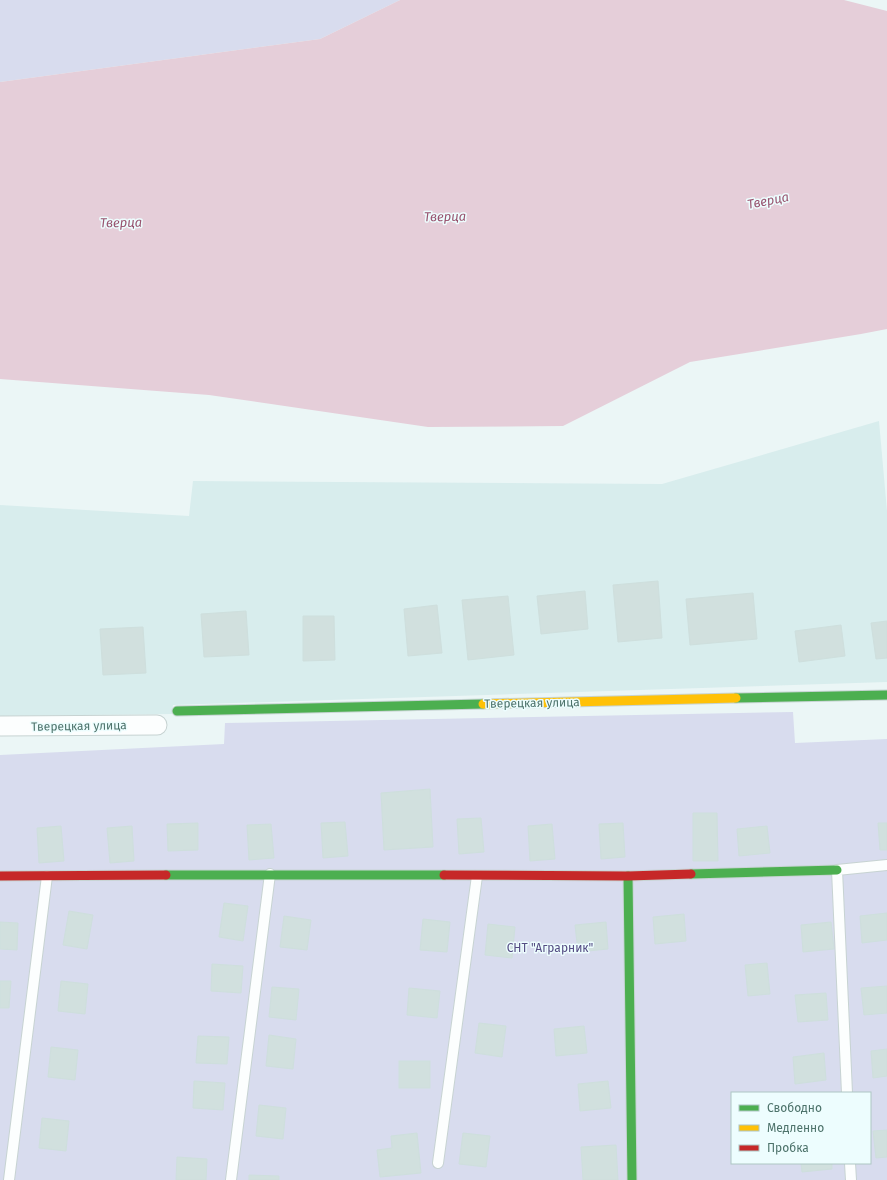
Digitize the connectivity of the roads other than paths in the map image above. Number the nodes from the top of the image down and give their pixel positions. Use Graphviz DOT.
graph roads {
  1 [pos="887,695"];
  2 [pos="176,710"];
  3 [pos="157,725"];
  4 [pos="0,726"];
  5 [pos="887,865"];
  6 [pos="837,870"];
  7 [pos="270,874"];
  8 [pos="0,876"];
  9 [pos="47,876"];
  10 [pos="477,876"];
  11 [pos="628,876"];
  12 [pos="847,1092"];
  13 [pos="438,1163"];
  14 [pos="850,1164"];
  15 [pos="8,1180"];
  16 [pos="231,1180"];
  17 [pos="632,1180"];
  18 [pos="851,1180"];
  1 -- 2 [label="street, Тверецкая улица"];
  3 -- 4 [label="street, Тверецкая улица"];
  5 -- 6 [label="lane"];
  6 -- 11 [label="street"];
  6 -- 12 [label="lane"];
  7 -- 9 [label="street"];
  7 -- 10 [label="street"];
  7 -- 16 [label="lane"];
  8 -- 9 [label="street"];
  9 -- 15 [label="lane"];
  10 -- 11 [label="street"];
  10 -- 13 [label="lane"];
  11 -- 17 [label="street"];
  14 -- 18 [label="lane"];
}
